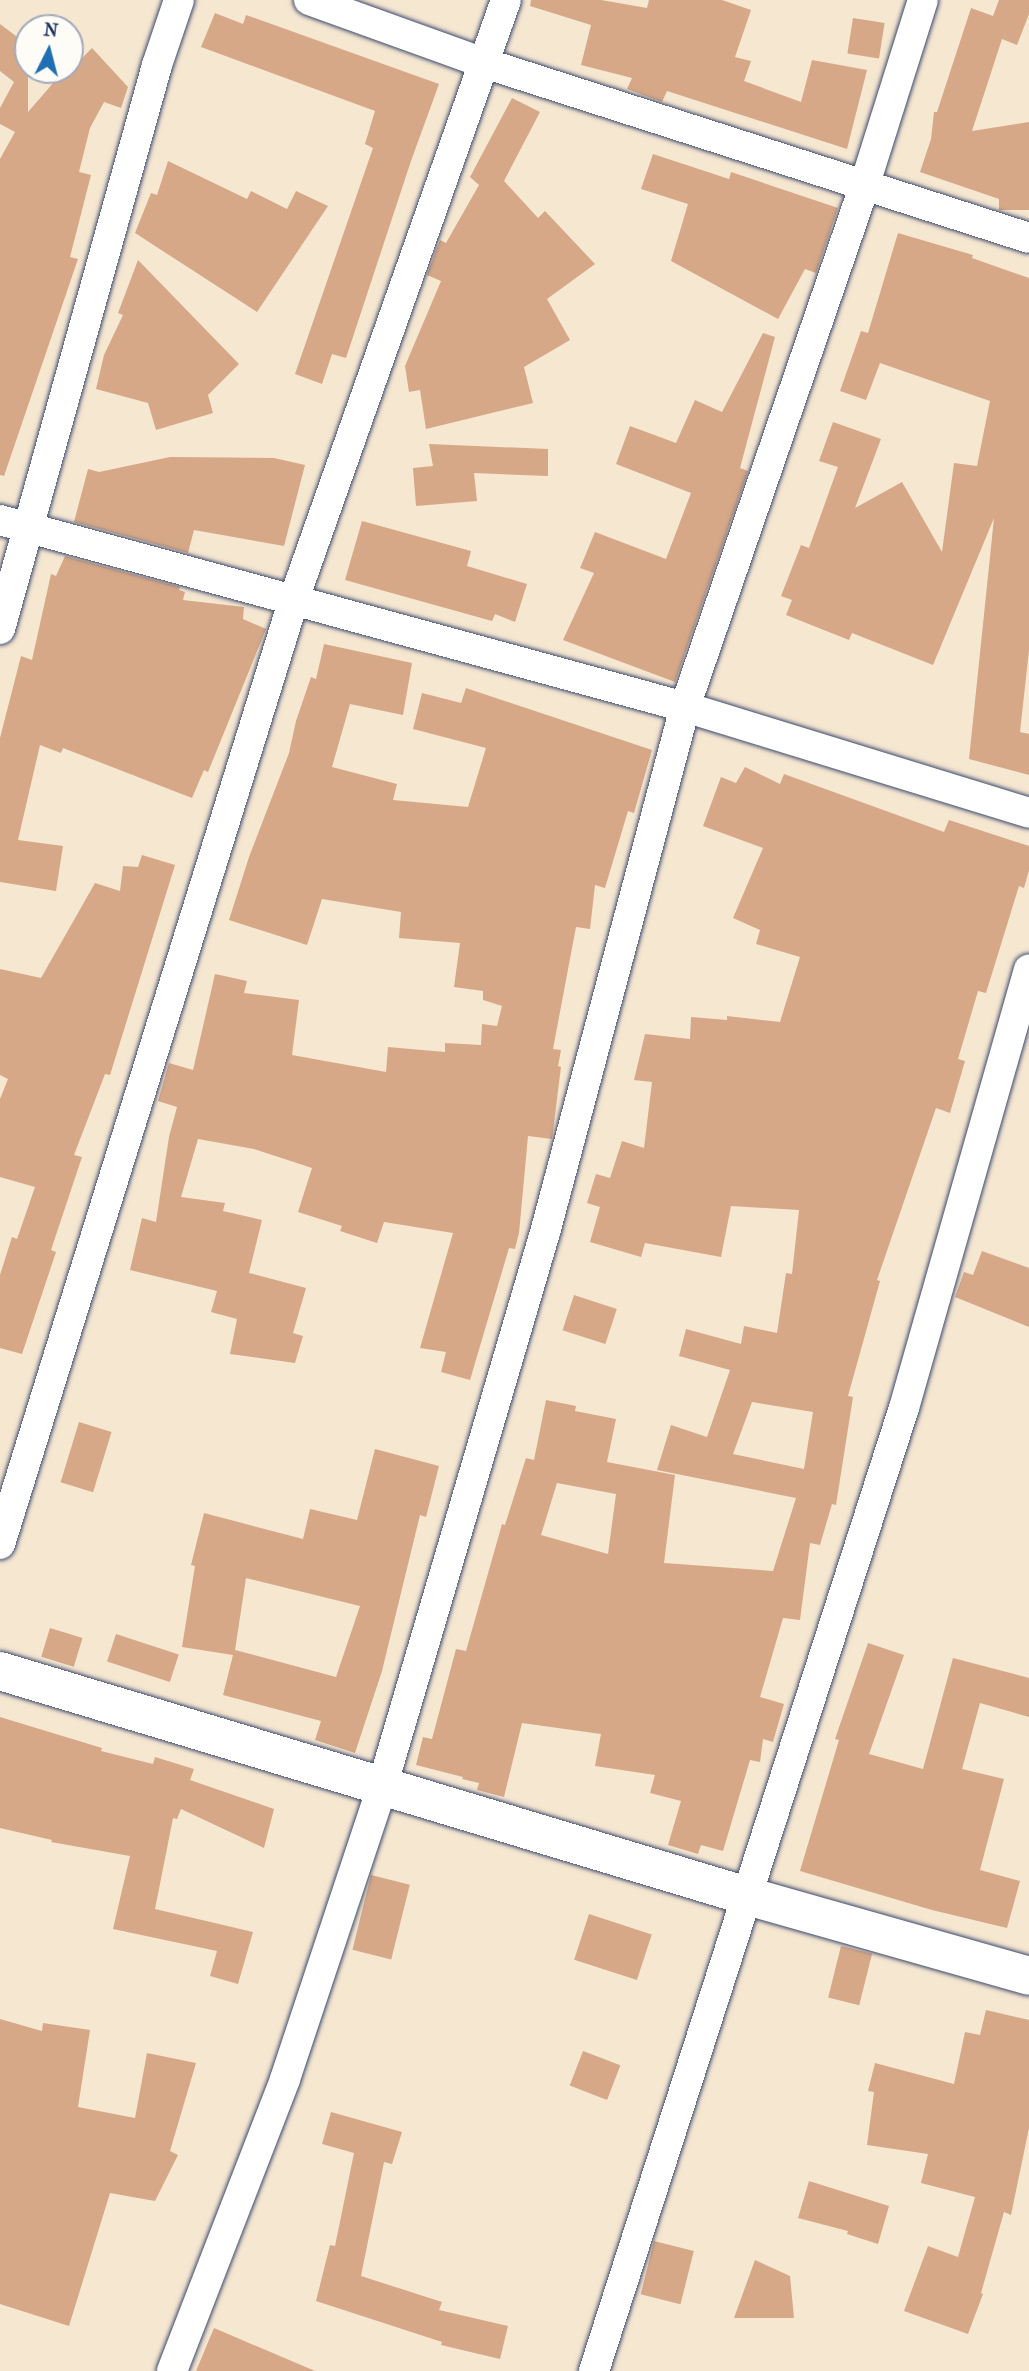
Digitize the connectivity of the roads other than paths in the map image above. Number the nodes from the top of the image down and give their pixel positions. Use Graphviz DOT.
graph roads {
  1 [pos="179,0"];
  2 [pos="309,0"];
  3 [pos="506,0"];
  4 [pos="923,0"];
  5 [pos="484,63"];
  6 [pos="864,187"];
  7 [pos="1029,238"];
  8 [pos="14,525"];
  9 [pos="295,599"];
  10 [pos="0,629"];
  11 [pos="685,708"];
  12 [pos="1029,813"];
  13 [pos="1029,969"];
  14 [pos="0,1544"];
  15 [pos="0,1671"];
  16 [pos="382,1787"];
  17 [pos="747,1896"];
  18 [pos="1029,1976"];
  19 [pos="172,2371"];
  20 [pos="594,2371"];
  1 -- 8 [label="street"];
  2 -- 5 [label="street"];
  3 -- 5 [label="street"];
  4 -- 6 [label="street"];
  5 -- 6 [label="street"];
  5 -- 9 [label="street"];
  6 -- 7 [label="street"];
  6 -- 11 [label="street"];
  8 -- 9 [label="street"];
  8 -- 10 [label="street"];
  9 -- 11 [label="street"];
  9 -- 14 [label="street"];
  11 -- 12 [label="street"];
  11 -- 16 [label="street"];
  13 -- 17 [label="street"];
  15 -- 16 [label="street"];
  16 -- 17 [label="street"];
  16 -- 19 [label="street"];
  17 -- 18 [label="street"];
  17 -- 20 [label="street"];
}
